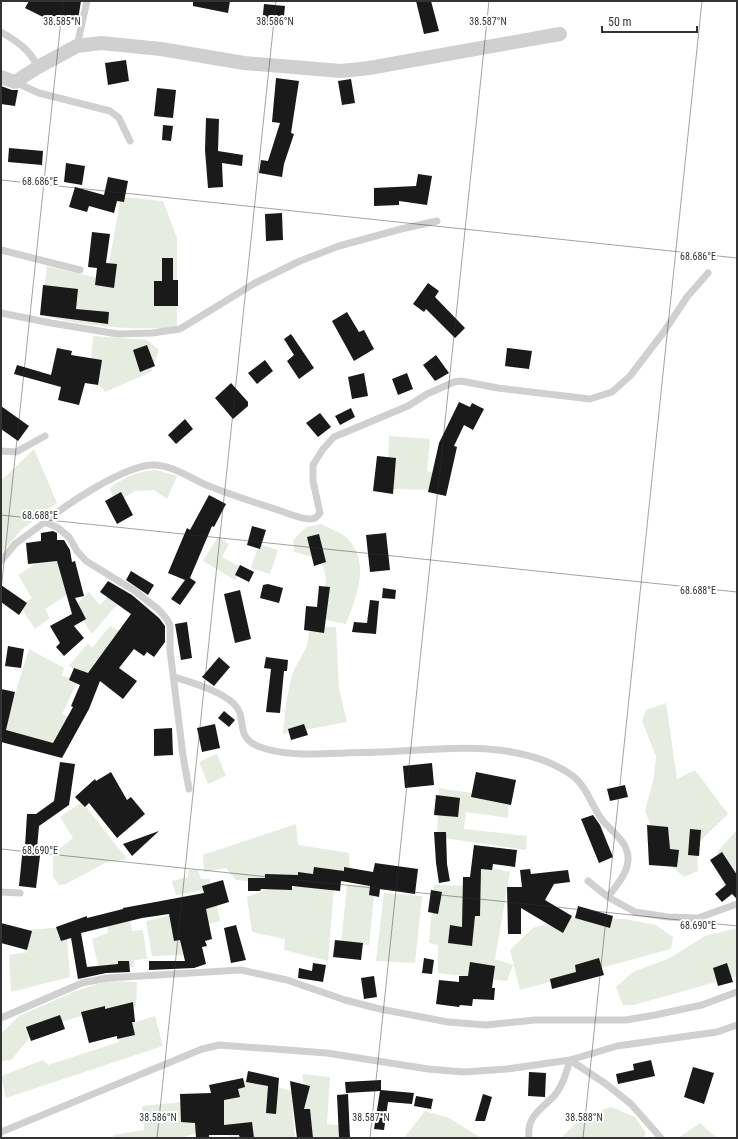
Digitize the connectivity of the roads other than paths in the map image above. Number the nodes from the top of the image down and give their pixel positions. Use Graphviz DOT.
graph roads {
  1 [pos="87,1"];
  2 [pos="1,32"];
  3 [pos="560,34"];
  4 [pos="77,46"];
  5 [pos="38,67"];
  6 [pos="1,77"];
  7 [pos="15,82"];
  8 [pos="130,141"];
  9 [pos="437,221"];
  10 [pos="1,250"];
  11 [pos="80,270"];
  12 [pos="708,273"];
  13 [pos="1,313"];
  14 [pos="46,436"];
  15 [pos="1,451"];
  16 [pos="45,522"];
  17 [pos="1,560"];
  18 [pos="174,677"];
  19 [pos="189,789"];
  20 [pos="588,881"];
  21 [pos="1,892"];
  22 [pos="20,893"];
  23 [pos="608,897"];
  24 [pos="737,904"];
  25 [pos="737,992"];
  26 [pos="1,1018"];
  27 [pos="737,1026"];
  28 [pos="570,1060"];
  29 [pos="1,1132"];
  30 [pos="528,1138"];
  31 [pos="661,1138"];
  1 -- 4 [label="lane"];
  2 -- 5 [label="lane"];
  3 -- 4 [label="street"];
  4 -- 5 [label="street"];
  5 -- 7 [label="street"];
  6 -- 7 [label="street"];
  7 -- 8 [label="lane"];
  9 -- 13 [label="lane"];
  10 -- 11 [label="lane"];
  12 -- 16 [label="lane"];
  14 -- 15 [label="lane"];
  16 -- 17 [label="lane"];
  16 -- 18 [label="lane"];
  18 -- 19 [label="lane"];
  18 -- 23 [label="lane"];
  20 -- 23 [label="lane"];
  21 -- 22 [label="lane"];
  23 -- 24 [label="lane"];
  25 -- 26 [label="lane"];
  27 -- 28 [label="lane"];
  28 -- 29 [label="lane"];
  28 -- 30 [label="lane"];
  28 -- 31 [label="lane"];
}
